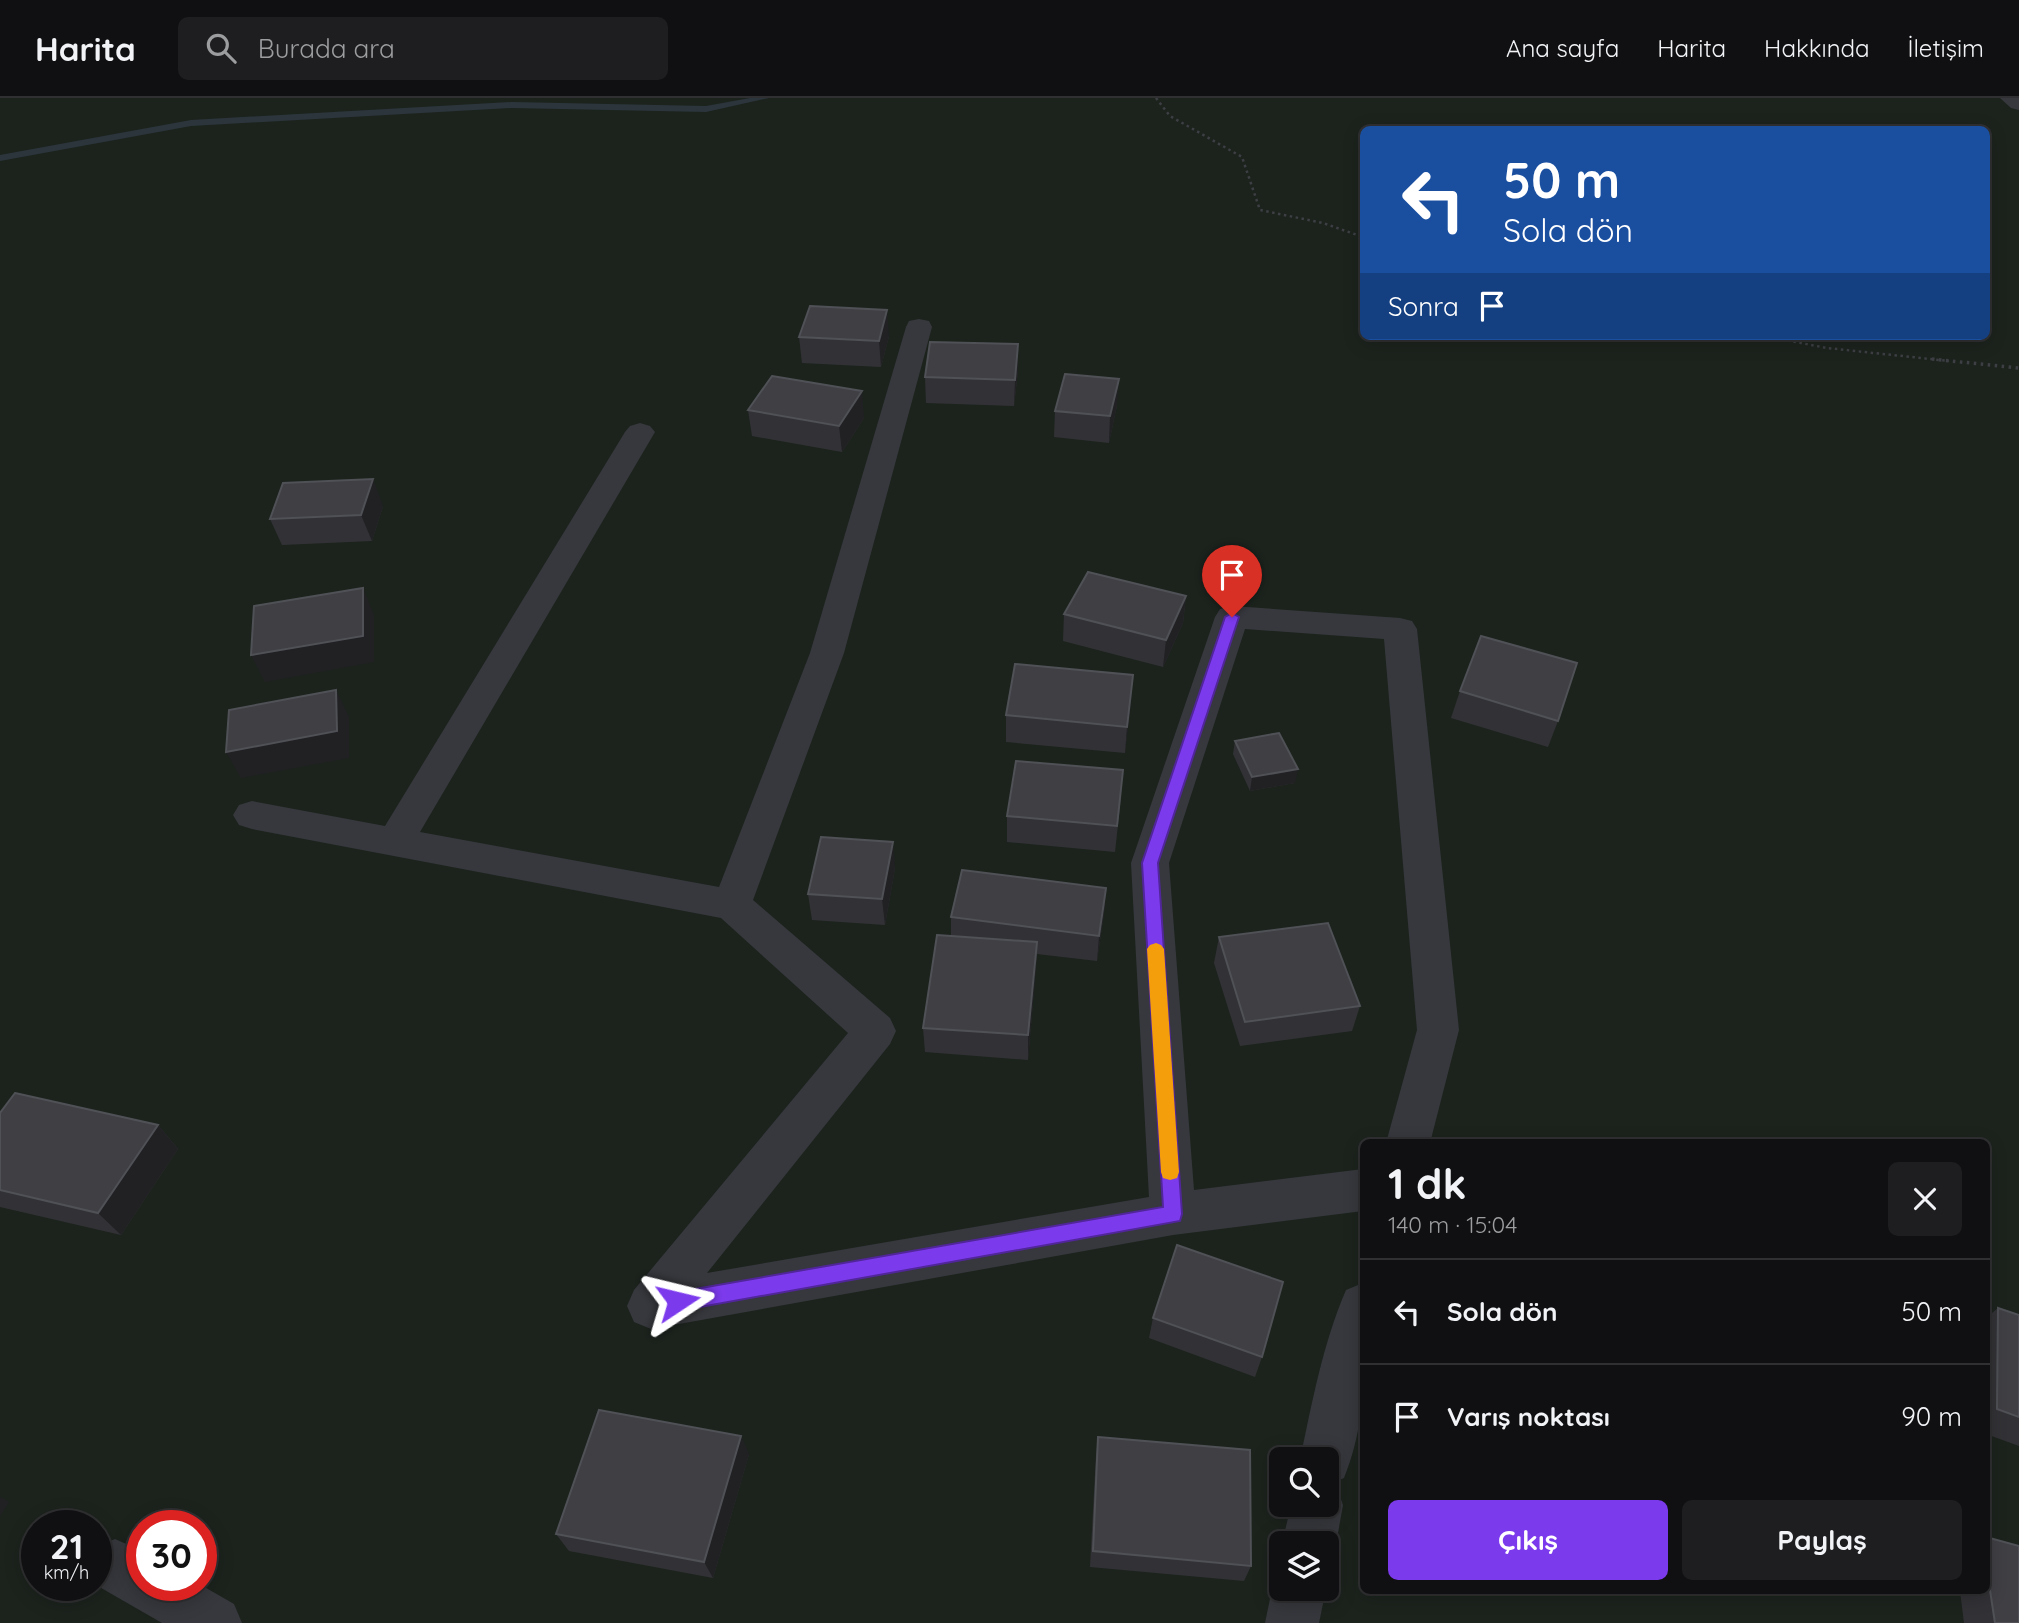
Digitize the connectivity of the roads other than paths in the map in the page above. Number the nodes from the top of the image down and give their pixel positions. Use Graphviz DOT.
graph roads {
  1 [pos="2011,98"];
  2 [pos="2019,103"];
  3 [pos="919,327"];
  4 [pos="640,432"];
  5 [pos="252,815"];
  6 [pos="395,842"];
  7 [pos="732,905"];
  8 [pos="1409,1139"];
  9 [pos="1360,1190"];
  10 [pos="1173,1214"];
  11 [pos="1360,1317"];
  12 [pos="1329,1447"];
  13 [pos="177,1601"];
  14 [pos="1297,1601"];
  15 [pos="215,1623"];
  16 [pos="1292,1623"];
  1 -- 2 [label="street"];
  3 -- 7 [label="street"];
  4 -- 6 [label="street"];
  5 -- 6 [label="street"];
  6 -- 7 [label="street"];
  7 -- 10 [label="street"];
  8 -- 10 [label="street"];
  9 -- 10 [label="street"];
  11 -- 12 [label="street"];
  13 -- 15 [label="street"];
  14 -- 16 [label="street"];
}
